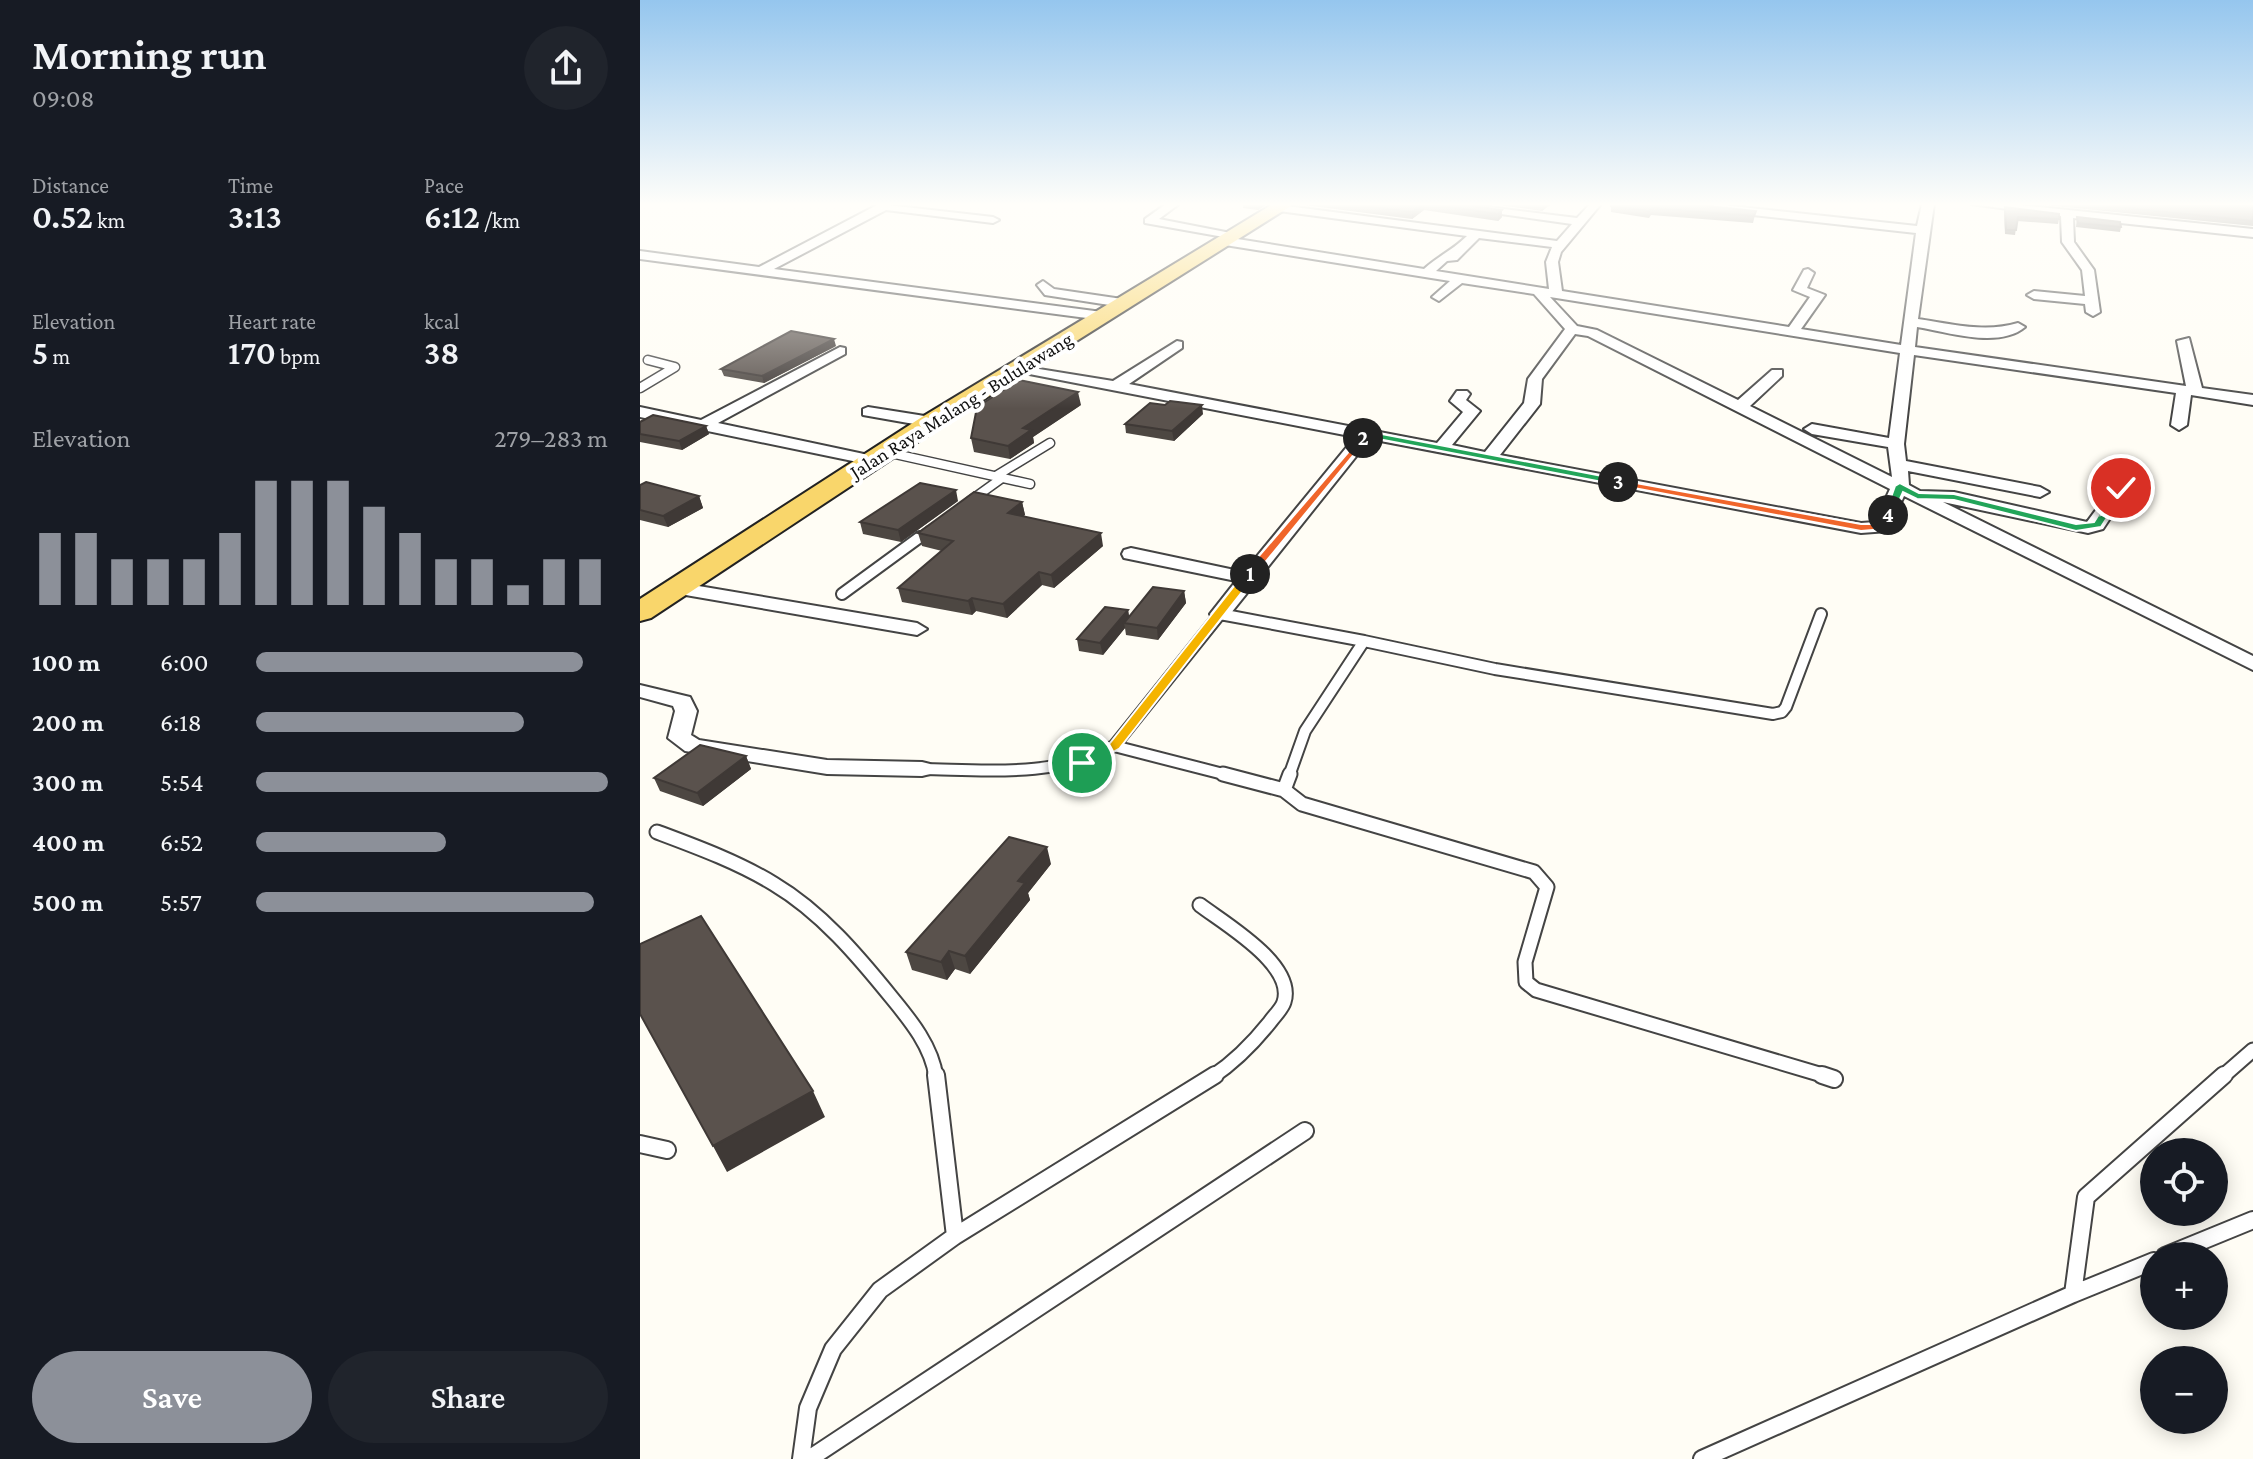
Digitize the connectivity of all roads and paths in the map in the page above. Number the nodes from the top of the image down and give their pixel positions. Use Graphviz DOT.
graph roads {
  1 [pos="781,272"];
  2 [pos="1174,272"];
  3 [pos="1422,272"];
  4 [pos="1553,272"];
  5 [pos="1917,272"];
  6 [pos="2088,272"];
  7 [pos="1427,273"];
  8 [pos="1808,273"];
  9 [pos="1459,279"];
  10 [pos="1043,285"];
  11 [pos="1539,292"];
  12 [pos="1556,294"];
  13 [pos="2034,295"];
  14 [pos="1439,297"];
  15 [pos="1112,310"];
  16 [pos="1911,322"];
  17 [pos="2018,327"];
  18 [pos="1572,329"];
  19 [pos="1793,331"];
  20 [pos="2184,341"];
  21 [pos="1177,345"];
  22 [pos="1908,350"];
  23 [pos="840,351"];
  24 [pos="648,360"];
  25 [pos="1019,368"];
  26 [pos="1777,373"];
  27 [pos="1115,387"];
  28 [pos="640,388"];
  29 [pos="2190,391"];
  30 [pos="1462,394"];
  31 [pos="2253,400"];
  32 [pos="1739,408"];
  33 [pos="640,412"];
  34 [pos="868,412"];
  35 [pos="931,422"];
  36 [pos="703,425"];
  37 [pos="2179,425"];
  38 [pos="1812,429"];
  39 [pos="1366,434"];
  40 [pos="1050,443"];
  41 [pos="1896,444"];
  42 [pos="1440,449"];
  43 [pos="879,456"];
  44 [pos="1489,458"];
  45 [pos="1897,464"];
  46 [pos="999,477"];
  47 [pos="1030,484"];
  48 [pos="2121,488"];
  49 [pos="1909,491"];
  50 [pos="2040,492"];
  51 [pos="965,504"];
  52 [pos="941,522"];
  53 [pos="1131,554"];
  54 [pos="1247,578"];
  55 [pos="675,588"];
  56 [pos="842,594"];
  57 [pos="640,612"];
  58 [pos="1220,614"];
  59 [pos="1821,614"];
  60 [pos="917,629"];
  61 [pos="1364,641"];
  62 [pos="2253,664"];
  63 [pos="640,691"];
  64 [pos="1114,746"];
  65 [pos="922,769"];
  66 [pos="1284,790"];
  67 [pos="657,832"];
  68 [pos="1200,905"];
  69 [pos="2253,1050"];
  70 [pos="1834,1079"];
  71 [pos="1305,1131"];
  72 [pos="640,1144"];
  73 [pos="667,1150"];
  74 [pos="2253,1220"];
  75 [pos="955,1236"];
  76 [pos="2199,1242"];
  77 [pos="2140,1267"];
  78 [pos="2073,1294"];
  79 [pos="801,1459"];
  80 [pos="809,1459"];
  81 [pos="1702,1459"];
  1 -- 15 [label="street"];
  2 -- 15 [label="main road, Jalan Raya Malang - Bululawang"];
  3 -- 7 [label="street"];
  4 -- 12 [label="street"];
  5 -- 16 [label="street"];
  6 -- 13 [label="street"];
  7 -- 9 [label="street"];
  8 -- 19 [label="street"];
  9 -- 11 [label="street"];
  9 -- 14 [label="street"];
  10 -- 15 [label="street"];
  11 -- 12 [label="street"];
  11 -- 18 [label="street"];
  12 -- 19 [label="street"];
  15 -- 25 [label="main road, Jalan Raya Malang - Bululawang"];
  16 -- 17 [label="street"];
  16 -- 22 [label="street"];
  18 -- 32 [label="street"];
  18 -- 44 [label="street"];
  19 -- 22 [label="street"];
  20 -- 29 [label="street"];
  21 -- 27 [label="street"];
  22 -- 29 [label="street"];
  22 -- 41 [label="street"];
  23 -- 36 [label="street"];
  24 -- 28 [label="lane"];
  25 -- 27 [label="street"];
  25 -- 35 [label="main road, Jalan Raya Malang - Bululawang"];
  26 -- 32 [label="street"];
  27 -- 39 [label="street"];
  29 -- 31 [label="street"];
  29 -- 37 [label="street"];
  30 -- 42 [label="street"];
  32 -- 49 [label="street"];
  33 -- 36 [label="street"];
  34 -- 35 [label="street"];
  35 -- 43 [label="main road, Jalan Raya Malang - Bululawang"];
  36 -- 43 [label="street"];
  38 -- 41 [label="street"];
  39 -- 42 [label="street"];
  39 -- 54 [label="street"];
  40 -- 46 [label="lane"];
  41 -- 45 [label="street"];
  42 -- 44 [label="street"];
  43 -- 46 [label="lane"];
  43 -- 55 [label="main road, Jalan Raya Malang - Bululawang"];
  44 -- 49 [label="street"];
  45 -- 49 [label="street"];
  45 -- 50 [label="street"];
  46 -- 47 [label="lane"];
  46 -- 51 [label="lane"];
  48 -- 49 [label="street"];
  49 -- 62 [label="street"];
  52 -- 56 [label="lane"];
  53 -- 54 [label="street"];
  54 -- 58 [label="street"];
  55 -- 57 [label="main road, Jalan Raya Malang - Bululawang"];
  55 -- 60 [label="street"];
  58 -- 61 [label="lane"];
  58 -- 64 [label="lane"];
  59 -- 61 [label="lane"];
  61 -- 66 [label="lane"];
  63 -- 65 [label="street"];
  64 -- 65 [label="lane"];
  64 -- 66 [label="lane"];
  66 -- 70 [label="lane"];
  67 -- 75 [label="lane"];
  68 -- 75 [label="lane"];
  69 -- 78 [label="lane"];
  71 -- 80 [label="lane"];
  72 -- 73 [label="lane"];
  74 -- 76 [label="lane"];
  75 -- 79 [label="lane"];
  77 -- 78 [label="lane"];
  78 -- 81 [label="lane"];
}
